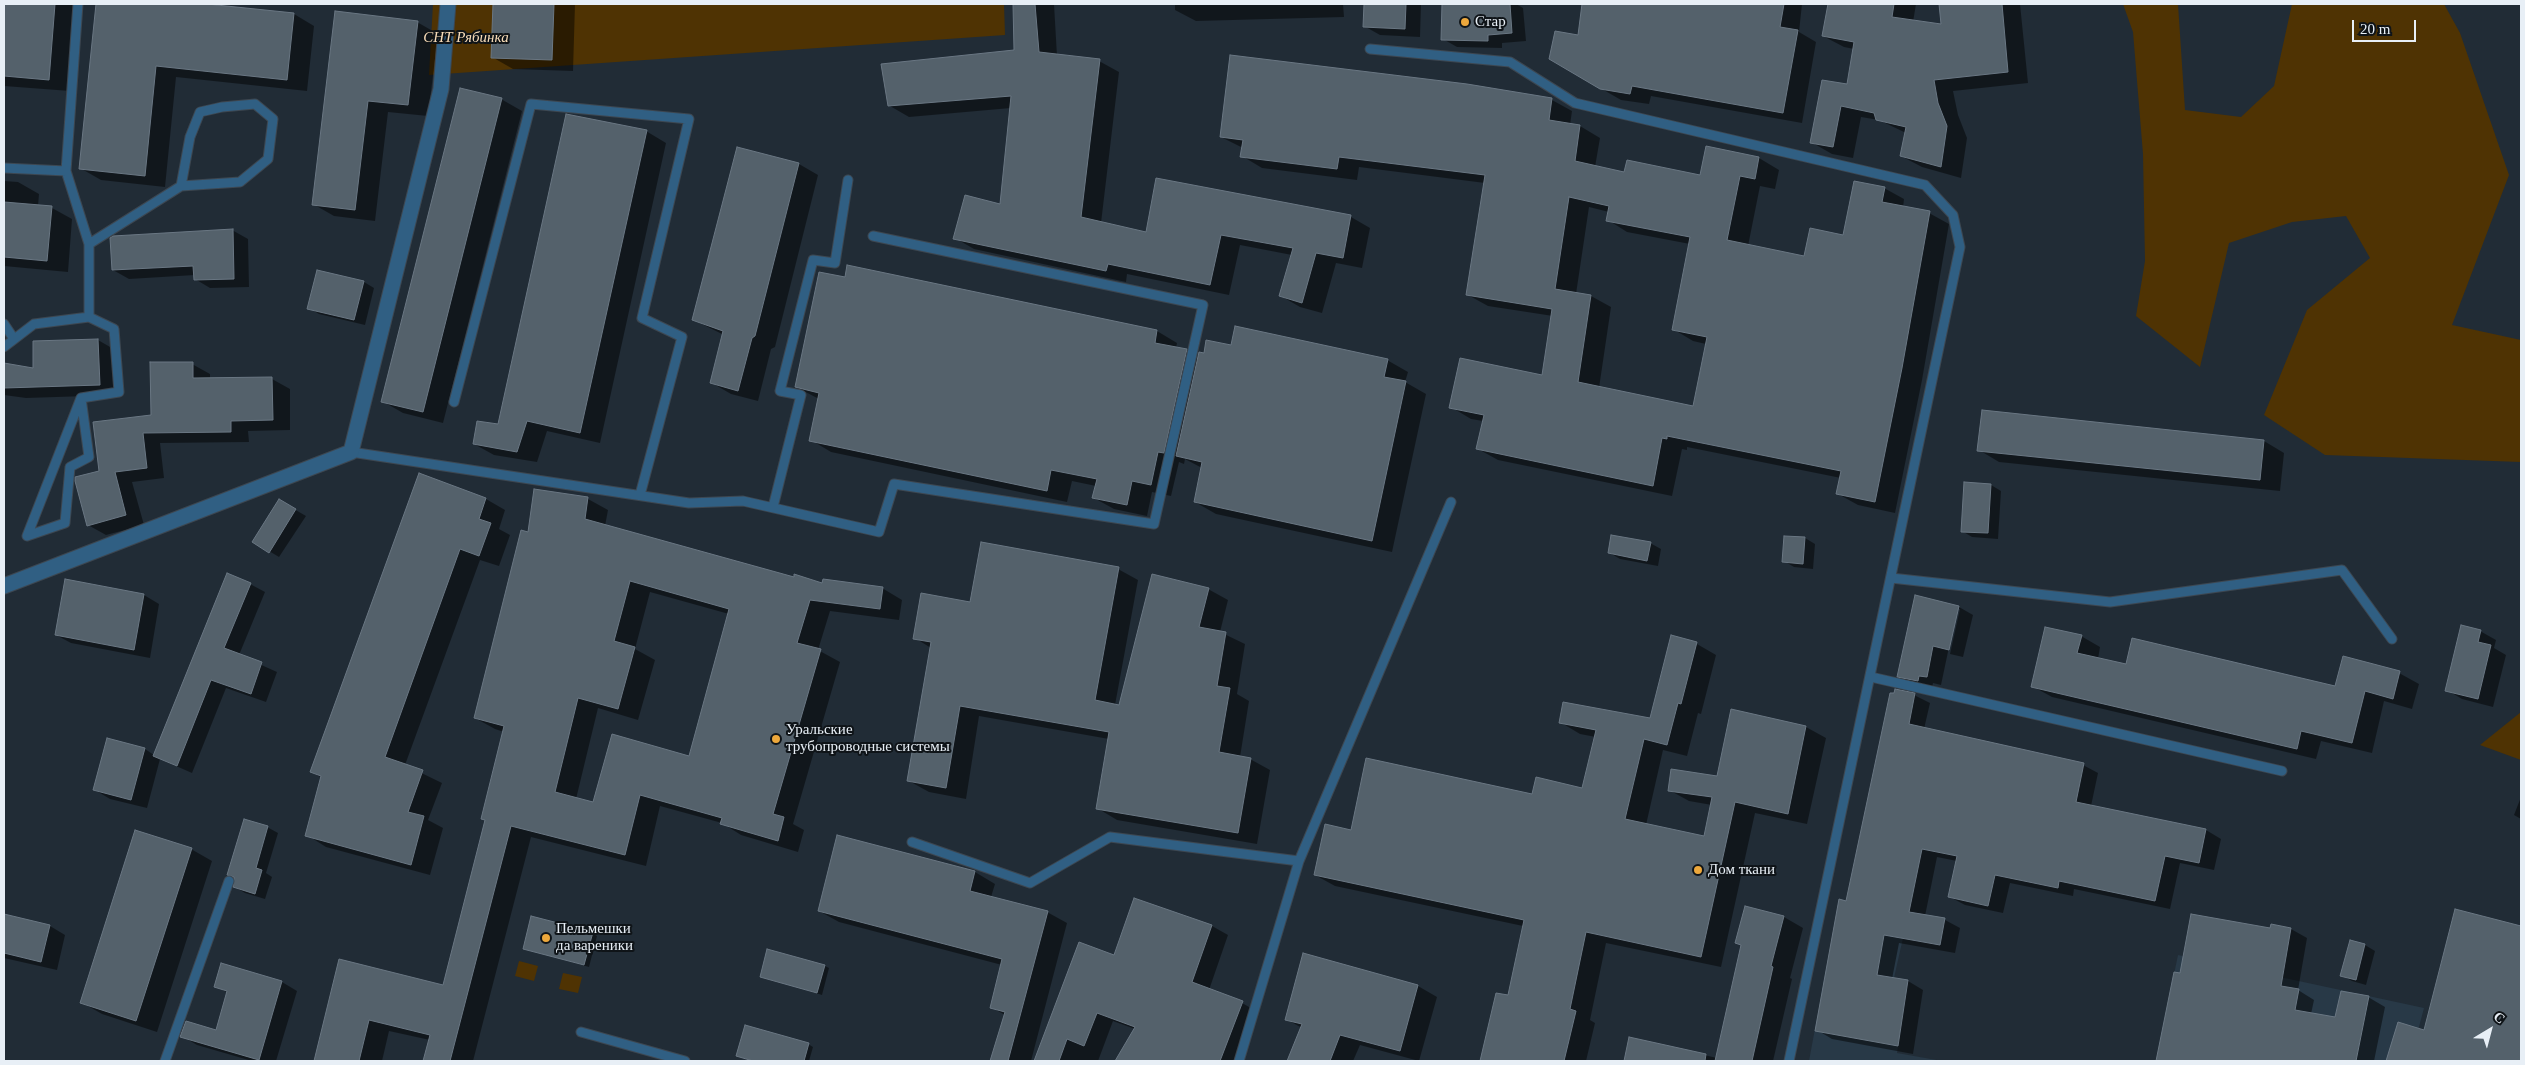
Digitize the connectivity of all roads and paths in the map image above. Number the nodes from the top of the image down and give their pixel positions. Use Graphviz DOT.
graph roads {
  1 [pos="78,4"];
  2 [pos="448,4"];
  3 [pos="1370,49"];
  4 [pos="4,168"];
  5 [pos="66,171"];
  6 [pos="848,180"];
  7 [pos="181,186"];
  8 [pos="873,236"];
  9 [pos="90,244"];
  10 [pos="89,317"];
  11 [pos="4,324"];
  12 [pos="14,339"];
  13 [pos="4,347"];
  14 [pos="80,398"];
  15 [pos="454,402"];
  16 [pos="351,452"];
  17 [pos="640,495"];
  18 [pos="1451,502"];
  19 [pos="773,508"];
  20 [pos="1891,578"];
  21 [pos="4,586"];
  22 [pos="2392,639"];
  23 [pos="1871,676"];
  24 [pos="2282,771"];
  25 [pos="912,842"];
  26 [pos="1300,861"];
  27 [pos="229,881"];
  28 [pos="580,1032"];
  29 [pos="165,1061"];
  30 [pos="680,1061"];
  31 [pos="1239,1061"];
  32 [pos="1790,1061"];
  1 -- 5 [label="lane"];
  2 -- 16 [label="street"];
  3 -- 20 [label="lane"];
  4 -- 5 [label="lane"];
  5 -- 9 [label="lane"];
  6 -- 19 [label="lane"];
  7 -- 7 [label="lane"];
  7 -- 9 [label="lane"];
  8 -- 19 [label="lane"];
  9 -- 10 [label="lane"];
  10 -- 12 [label="lane"];
  10 -- 14 [label="lane"];
  11 -- 12 [label="lane"];
  12 -- 13 [label="lane"];
  14 -- 14 [label="lane"];
  15 -- 17 [label="lane"];
  16 -- 17 [label="lane"];
  16 -- 21 [label="street"];
  17 -- 19 [label="lane"];
  18 -- 26 [label="lane"];
  20 -- 22 [label="lane"];
  20 -- 23 [label="lane"];
  23 -- 24 [label="lane"];
  23 -- 32 [label="lane"];
  25 -- 26 [label="lane"];
  26 -- 31 [label="lane"];
  27 -- 29 [label="lane"];
  28 -- 30 [label="lane"];
}
